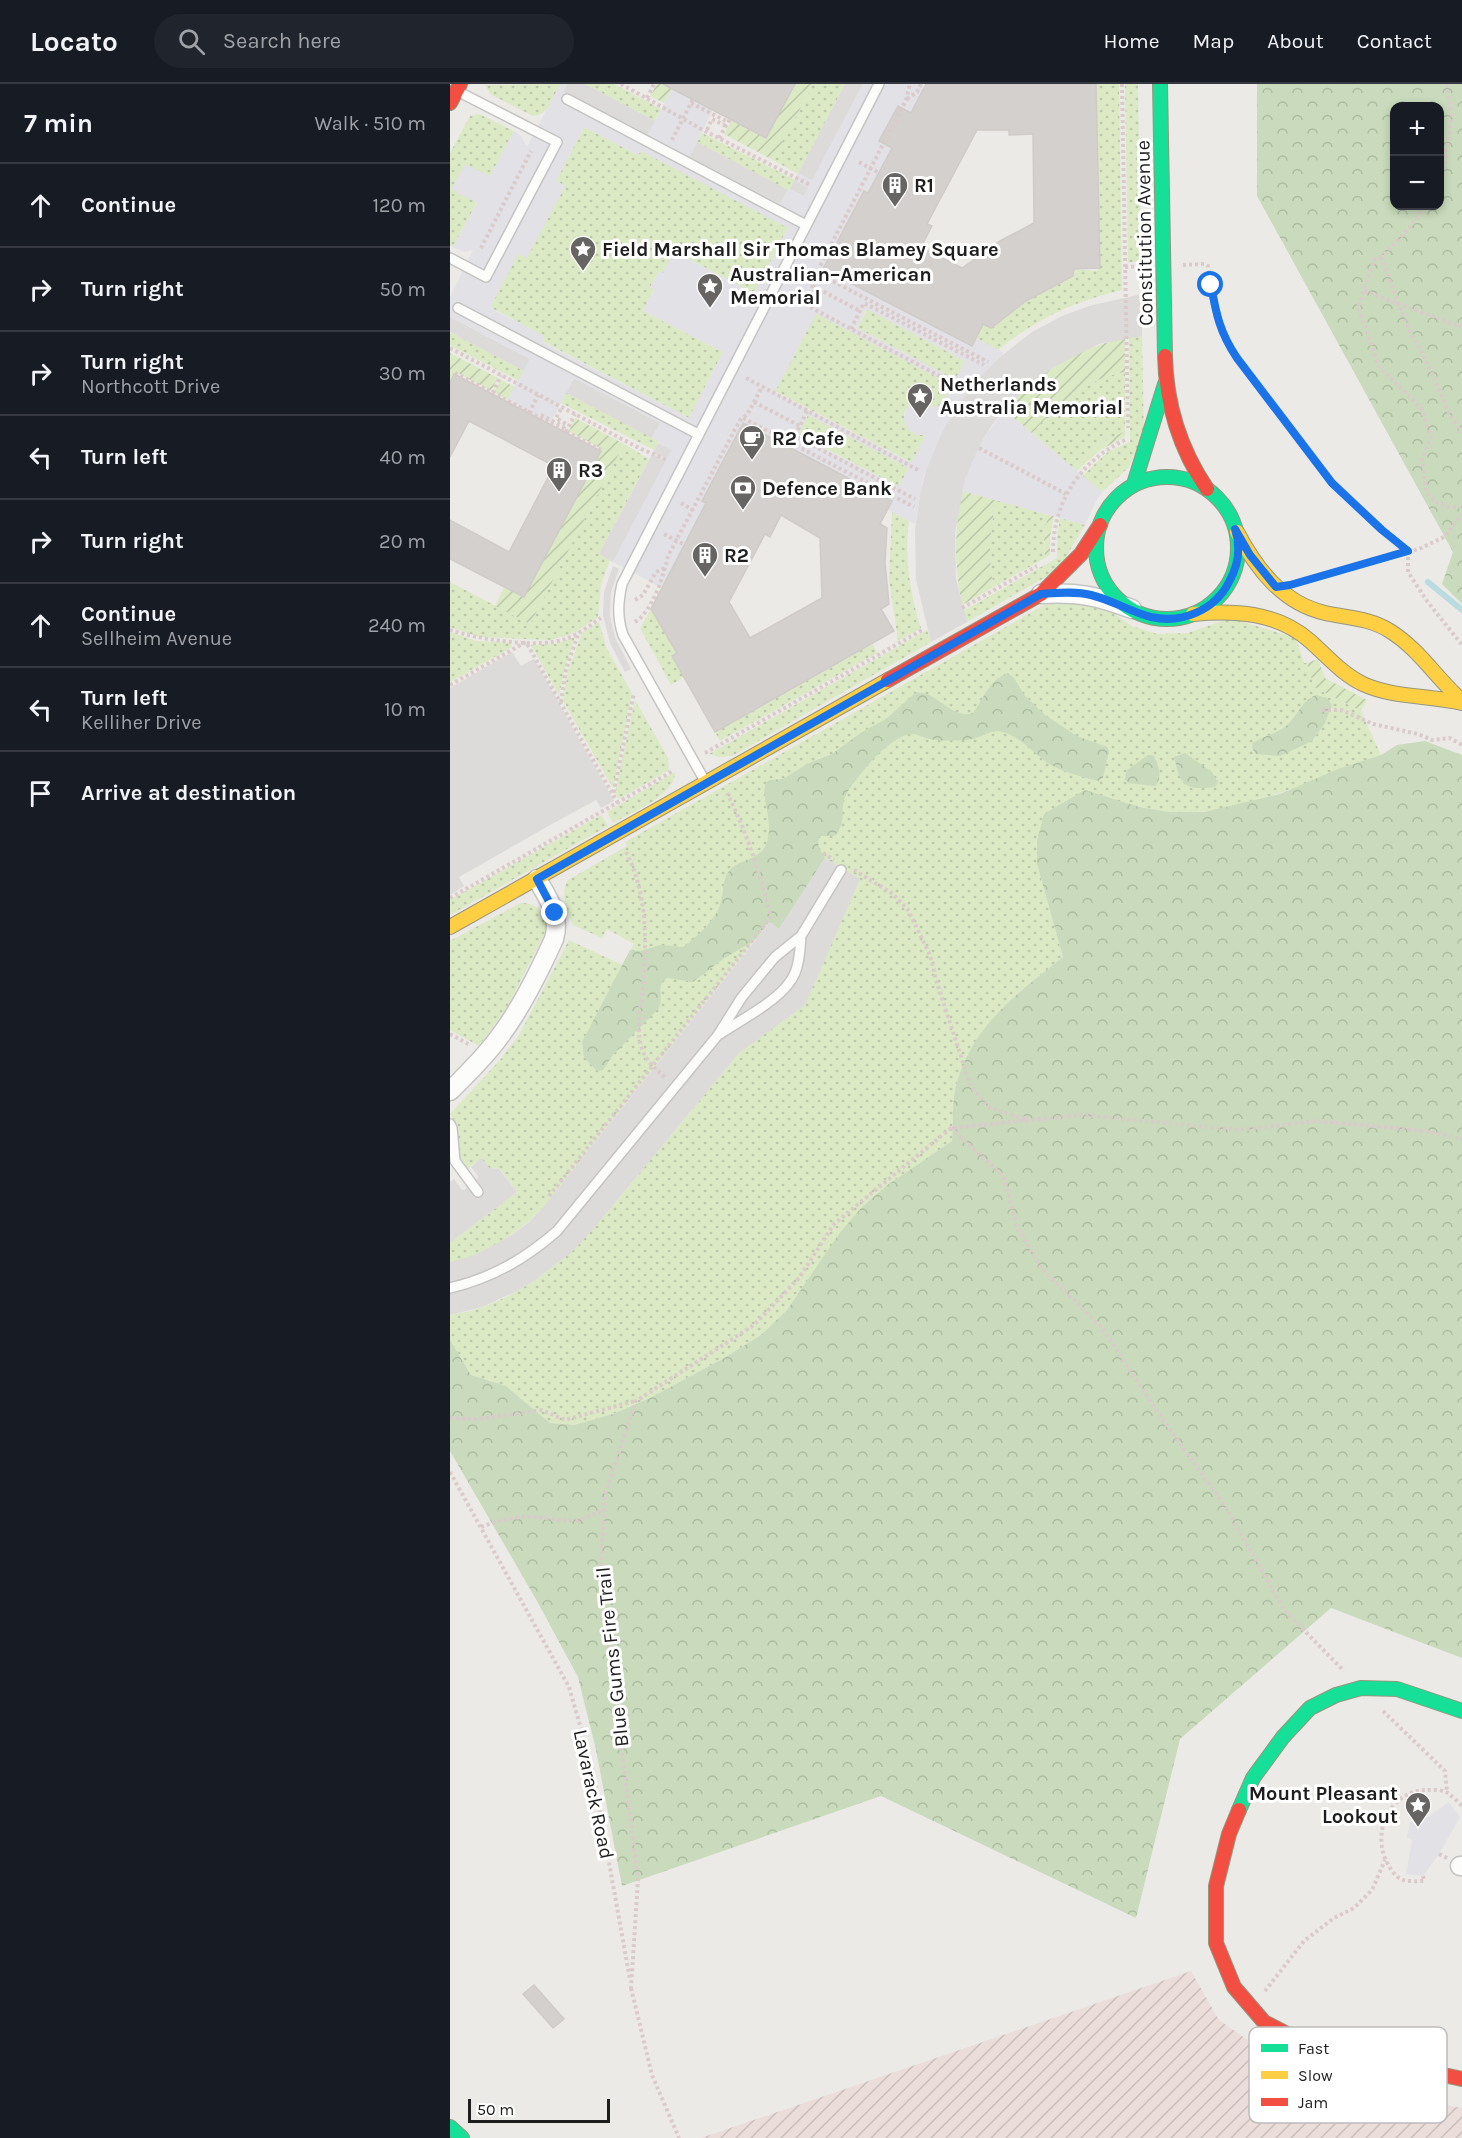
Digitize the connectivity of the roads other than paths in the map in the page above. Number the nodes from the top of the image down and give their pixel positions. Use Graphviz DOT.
graph roads {
  1 [pos="879,84"];
  2 [pos="1160,84"];
  3 [pos="456,87"];
  4 [pos="567,99"];
  5 [pos="450,103"];
  6 [pos="806,225"];
  7 [pos="450,258"];
  8 [pos="458,308"];
  9 [pos="1166,382"];
  10 [pos="698,434"];
  11 [pos="1134,484"];
  12 [pos="1207,489"];
  13 [pos="1100,525"];
  14 [pos="1235,529"];
  15 [pos="1041,594"];
  16 [pos="1132,609"];
  17 [pos="1191,615"];
  18 [pos="1462,702"];
  19 [pos="712,779"];
  20 [pos="845,867"];
  21 [pos="537,879"];
  22 [pos="450,927"];
  23 [pos="801,936"];
  24 [pos="718,1035"];
  25 [pos="450,1091"];
  26 [pos="450,1124"];
  27 [pos="478,1192"];
  28 [pos="450,1288"];
  29 [pos="1462,1711"];
  30 [pos="1274,2027"];
  31 [pos="1447,2076"];
  32 [pos="1462,2079"];
  33 [pos="450,2127"];
  34 [pos="462,2138"];
  1 -- 6 [label="lane"];
  2 -- 9 [label="street, Constitution Avenue"];
  3 -- 5 [label="street"];
  3 -- 7 [label="lane"];
  4 -- 6 [label="lane"];
  6 -- 10 [label="lane"];
  8 -- 10 [label="lane"];
  9 -- 11 [label="street, Constitution Avenue"];
  9 -- 12 [label="street, Constitution Avenue"];
  10 -- 19 [label="lane"];
  11 -- 12 [label="street"];
  11 -- 13 [label="street"];
  12 -- 14 [label="street"];
  13 -- 15 [label="street"];
  13 -- 16 [label="street"];
  14 -- 17 [label="street"];
  14 -- 18 [label="street"];
  15 -- 16 [label="street"];
  15 -- 19 [label="street"];
  16 -- 17 [label="street"];
  17 -- 18 [label="street"];
  19 -- 21 [label="street"];
  20 -- 23 [label="lane"];
  21 -- 22 [label="street"];
  21 -- 25 [label="street"];
  23 -- 24 [label="lane"];
  23 -- 24 [label="lane"];
  24 -- 28 [label="lane"];
  26 -- 27 [label="lane"];
  29 -- 30 [label="street"];
  31 -- 32 [label="street"];
  33 -- 34 [label="street"];
}
